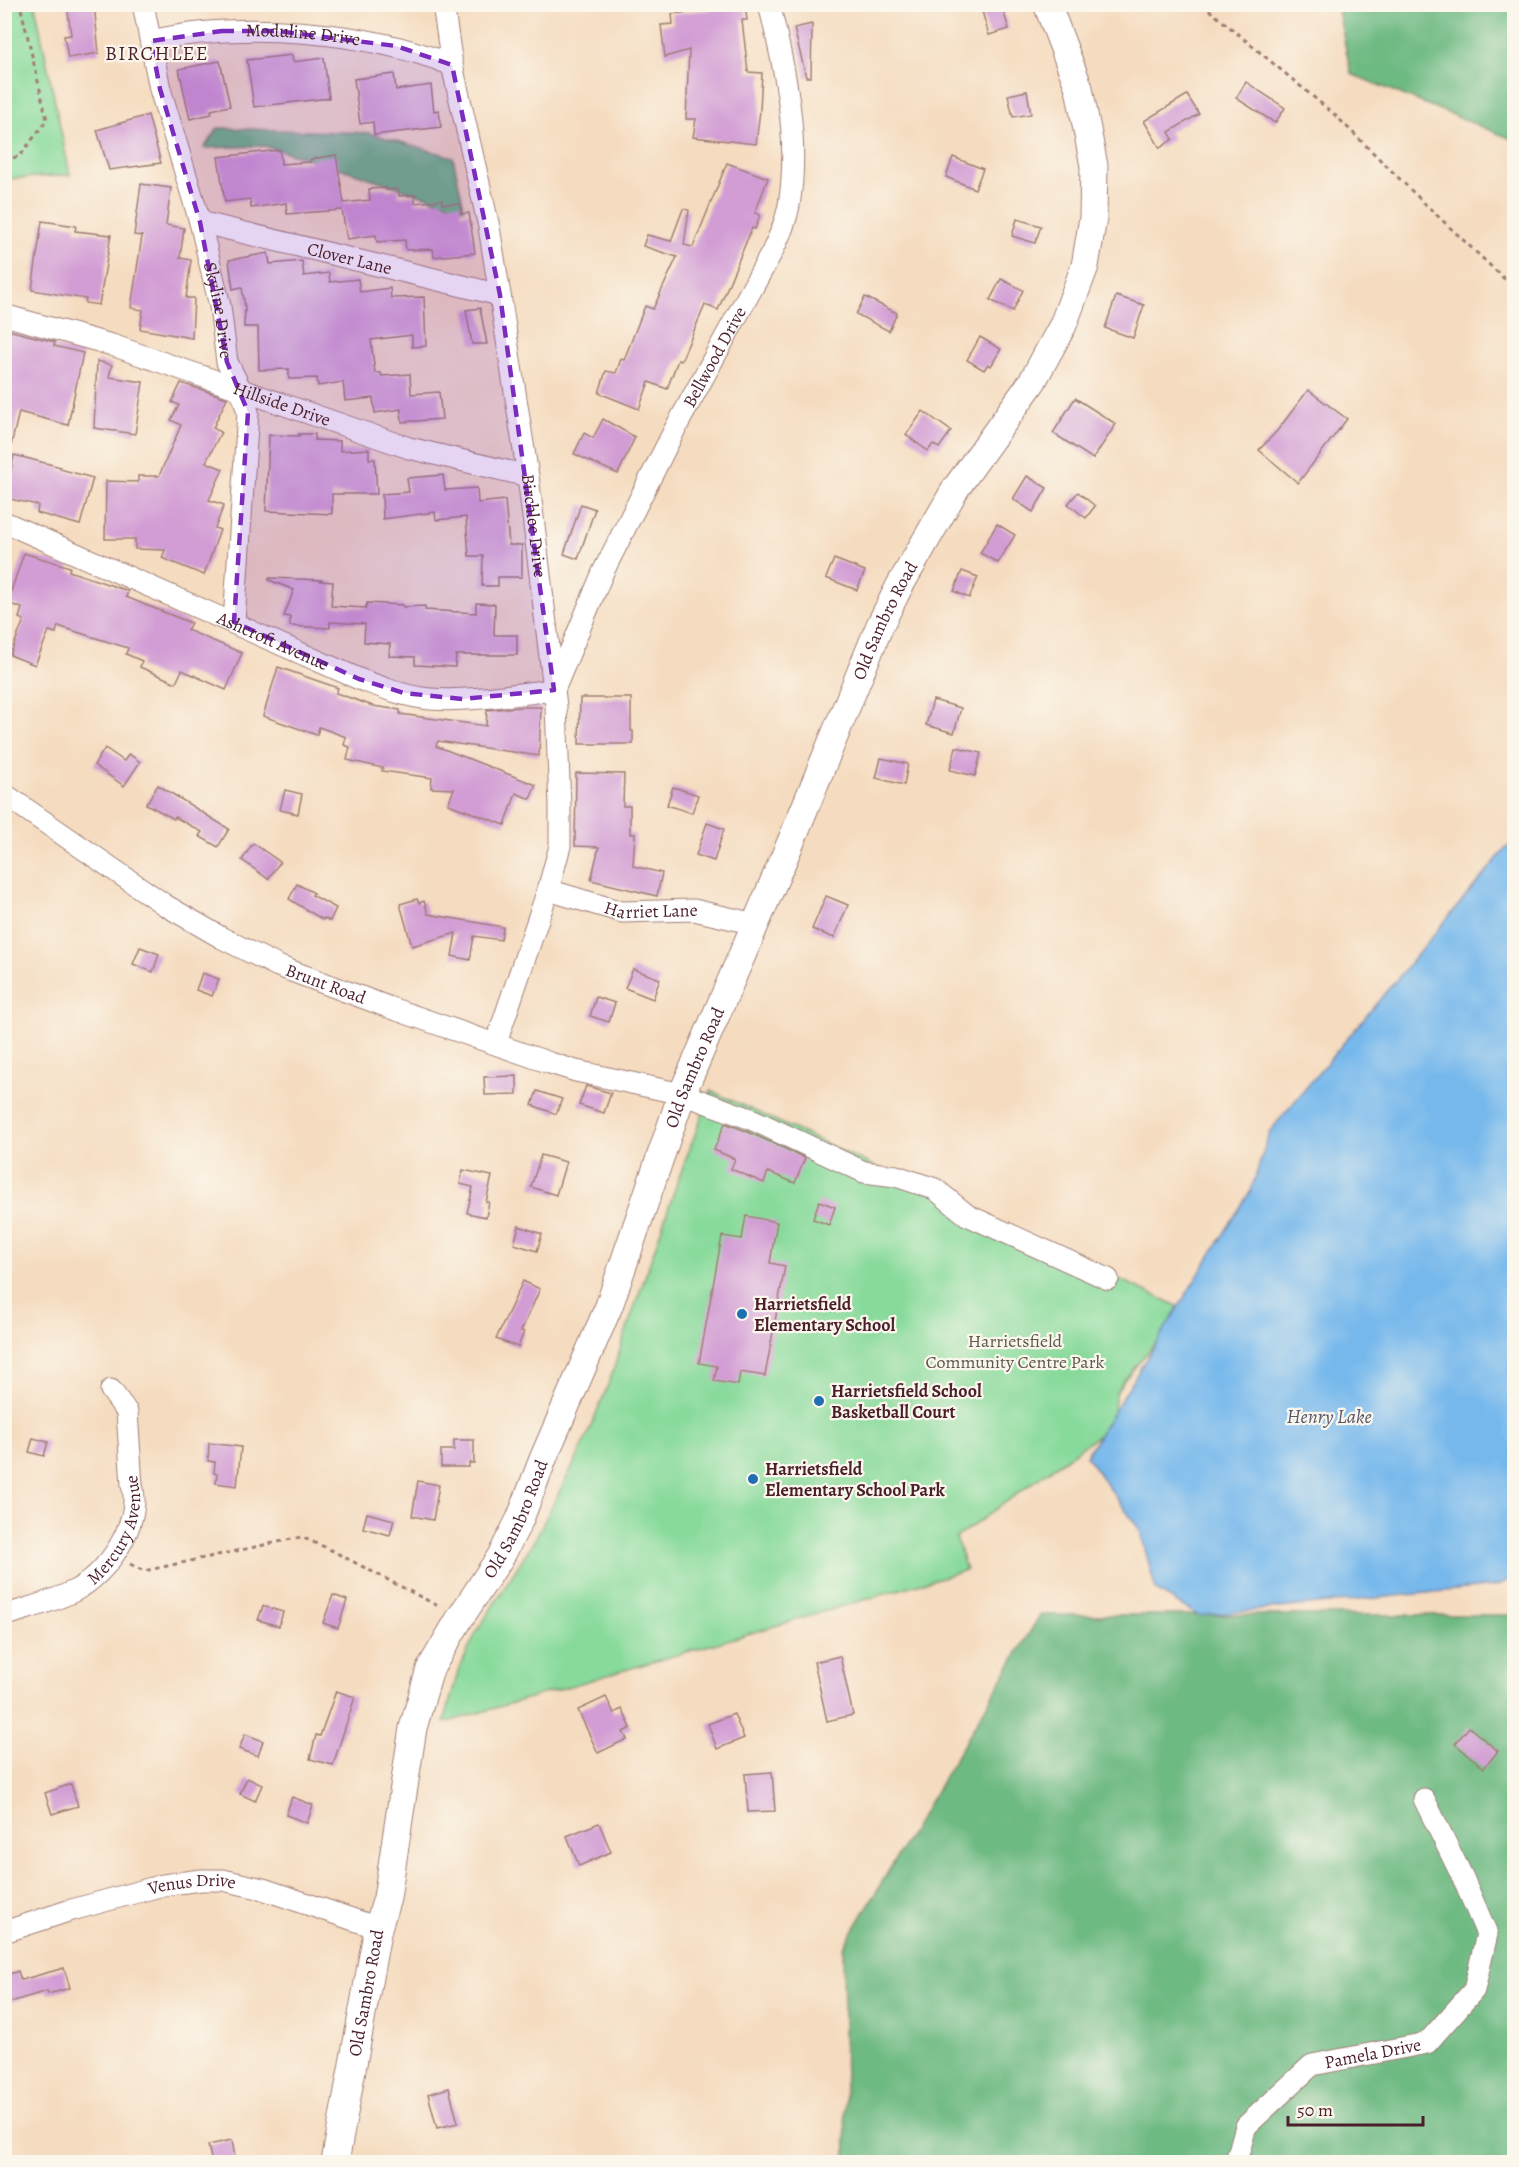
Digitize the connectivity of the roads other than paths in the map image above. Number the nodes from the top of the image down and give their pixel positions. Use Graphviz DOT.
graph roads {
  1 [pos="143,4"];
  2 [pos="443,4"];
  3 [pos="769,4"];
  4 [pos="1047,4"];
  5 [pos="151,41"];
  6 [pos="452,65"];
  7 [pos="200,222"];
  8 [pos="500,295"];
  9 [pos="4,315"];
  10 [pos="241,390"];
  11 [pos="528,476"];
  12 [pos="4,522"];
  13 [pos="234,622"];
  14 [pos="554,690"];
  15 [pos="4,794"];
  16 [pos="548,890"];
  17 [pos="755,924"];
  18 [pos="496,1043"];
  19 [pos="682,1094"];
  20 [pos="1108,1279"];
  21 [pos="111,1390"];
  22 [pos="4,1616"];
  23 [pos="1424,1799"];
  24 [pos="378,1928"];
  25 [pos="4,1932"];
  26 [pos="335,2163"];
  27 [pos="1236,2163"];
  1 -- 5 [label="street, Skyline Drive"];
  2 -- 6 [label="street, Birchlee Drive"];
  3 -- 14 [label="street, Bellwood Drive"];
  4 -- 17 [label="main road, Old Sambro Road"];
  5 -- 6 [label="street, Moduline Drive"];
  5 -- 7 [label="street, Skyline Drive"];
  6 -- 8 [label="street, Birchlee Drive"];
  7 -- 8 [label="street, Clover Lane"];
  7 -- 10 [label="street, Skyline Drive"];
  8 -- 11 [label="street, Birchlee Drive"];
  9 -- 10 [label="street, Hillside Drive"];
  10 -- 11 [label="street, Hillside Drive"];
  10 -- 13 [label="street, Skyline Drive"];
  11 -- 14 [label="street, Birchlee Drive"];
  12 -- 13 [label="street, Ashcroft Avenue"];
  13 -- 14 [label="street, Ashcroft Avenue"];
  14 -- 16 [label="street, Birchlee Drive"];
  15 -- 18 [label="street, Brunt Road"];
  16 -- 17 [label="street, Harriet Lane"];
  16 -- 18 [label="street, Birchlee Drive"];
  17 -- 19 [label="main road, Old Sambro Road"];
  18 -- 19 [label="street, Brunt Road"];
  19 -- 20 [label="street, Brunt Road"];
  19 -- 24 [label="main road, Old Sambro Road"];
  21 -- 22 [label="street, Mercury Avenue"];
  23 -- 27 [label="street, Pamela Drive"];
  24 -- 25 [label="street, Venus Drive"];
  24 -- 26 [label="main road, Old Sambro Road"];
}
